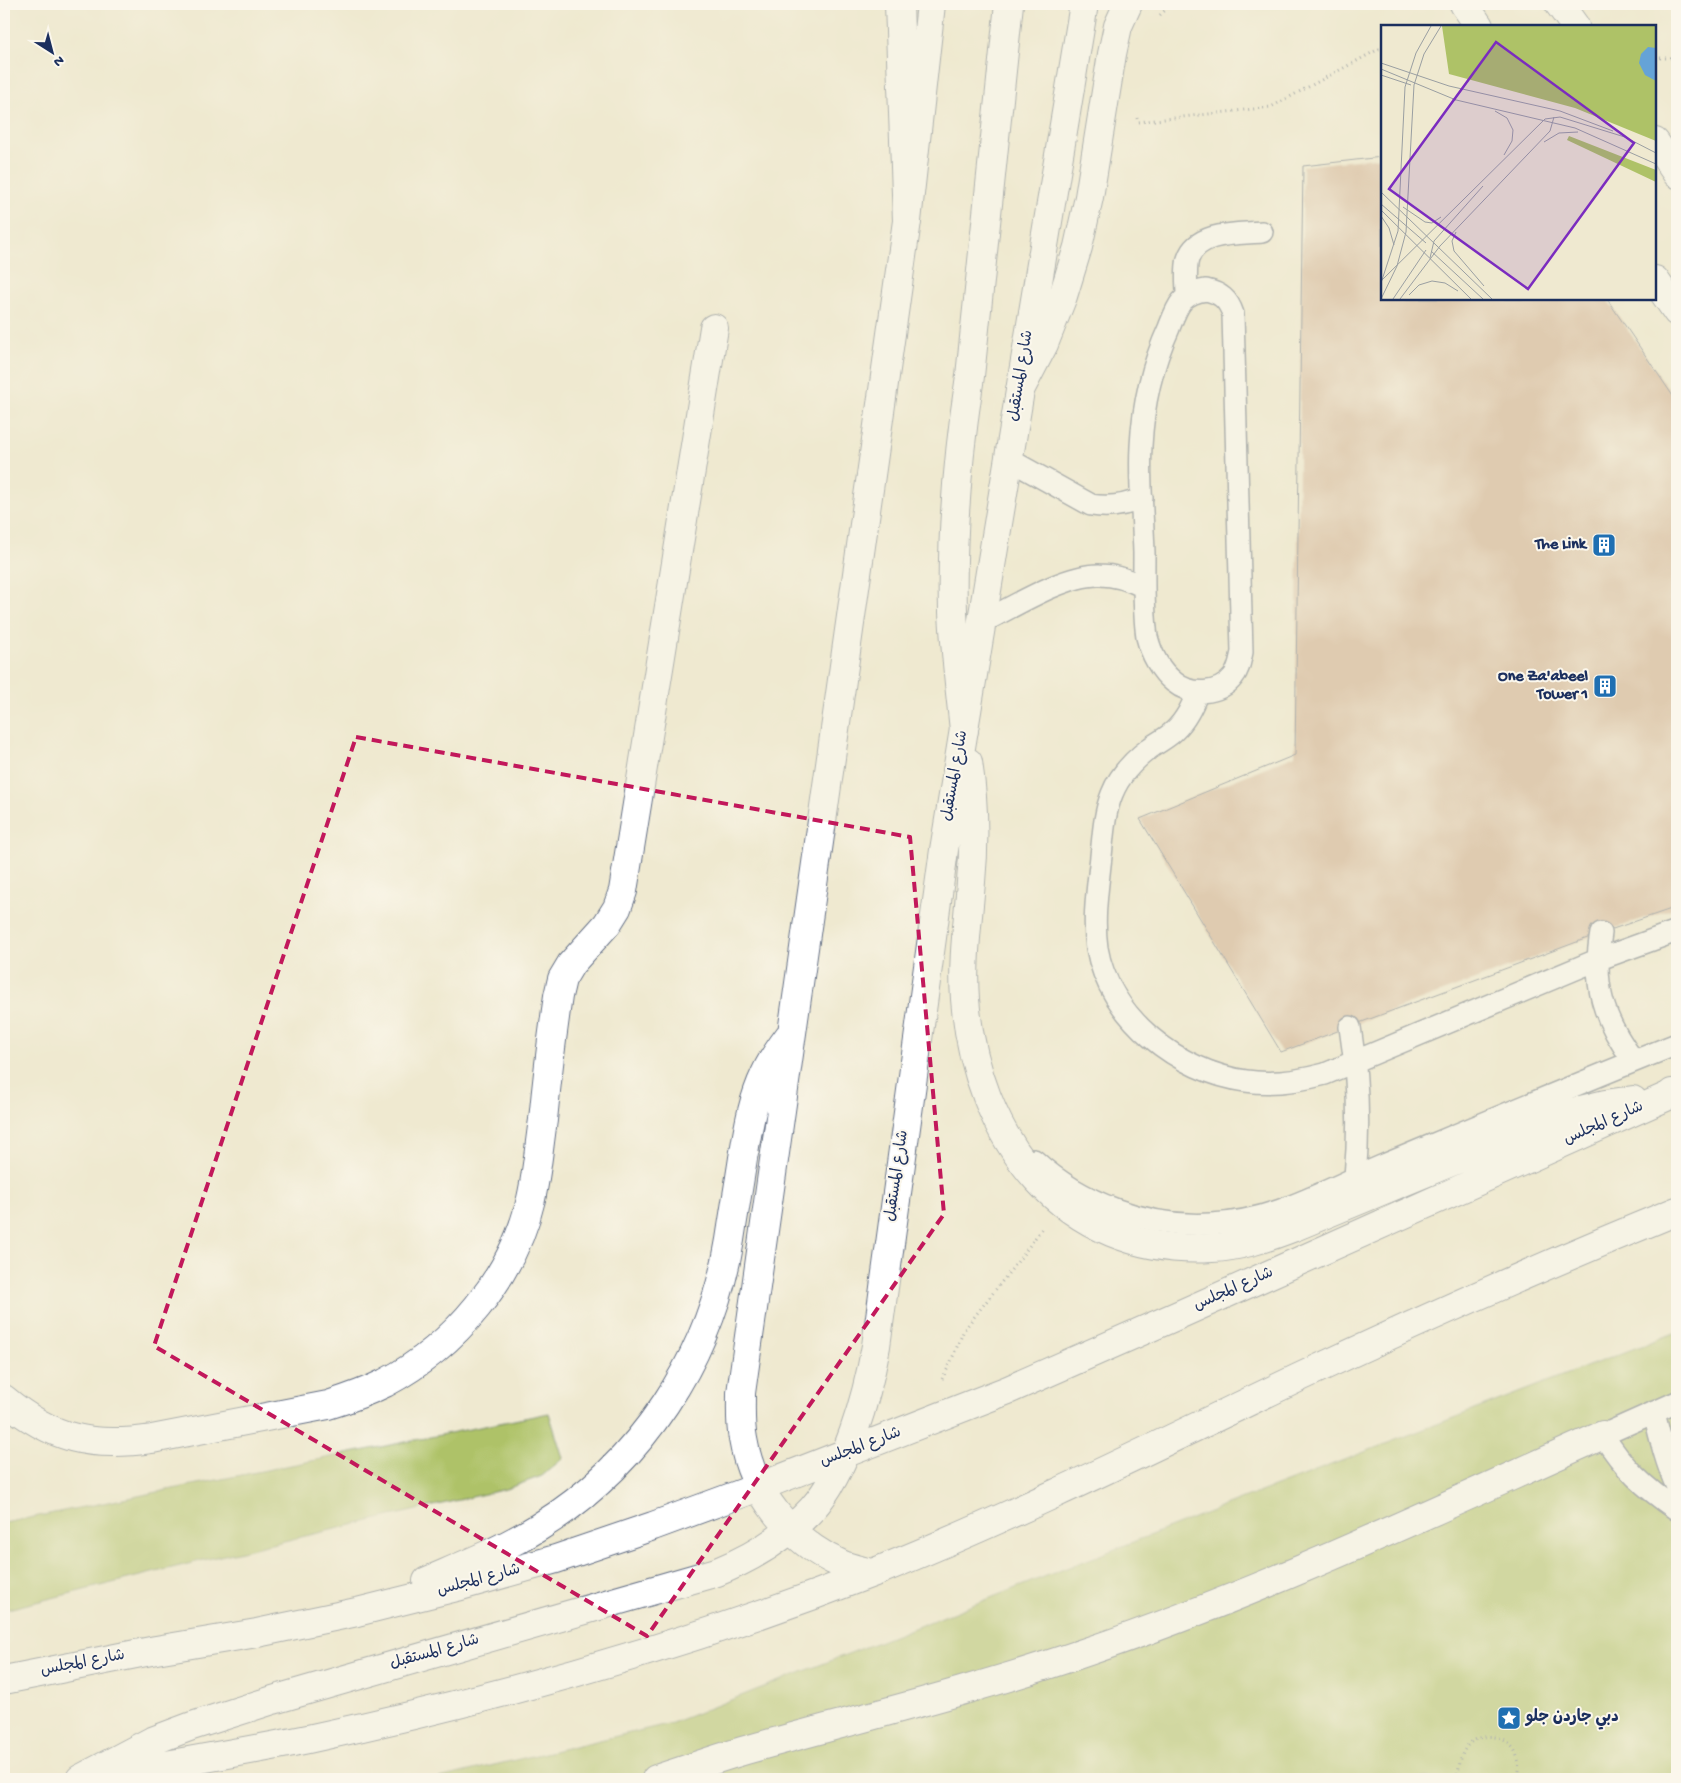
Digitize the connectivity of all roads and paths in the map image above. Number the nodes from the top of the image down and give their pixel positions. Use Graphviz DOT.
graph roads {
  1 [pos="899,4"];
  2 [pos="931,4"];
  3 [pos="1009,4"];
  4 [pos="1084,4"];
  5 [pos="1128,4"];
  6 [pos="1172,4"];
  7 [pos="1464,4"];
  8 [pos="1559,4"];
  9 [pos="1157,18"];
  10 [pos="1478,25"];
  11 [pos="1574,25"];
  12 [pos="1381,49"];
  13 [pos="1656,58"];
  14 [pos="1677,58"];
  15 [pos="1136,114"];
  16 [pos="1656,143"];
  17 [pos="1677,174"];
  18 [pos="907,221"];
  19 [pos="1262,232"];
  20 [pos="1656,281"];
  21 [pos="1187,295"];
  22 [pos="1677,312"];
  23 [pos="714,328"];
  24 [pos="1020,390"];
  25 [pos="1008,459"];
  26 [pos="1142,498"];
  27 [pos="1144,587"];
  28 [pos="981,623"];
  29 [pos="1198,692"];
  30 [pos="964,730"];
  31 [pos="1677,931"];
  32 [pos="1601,933"];
  33 [pos="1597,960"];
  34 [pos="1350,1027"];
  35 [pos="793,1031"];
  36 [pos="1677,1044"];
  37 [pos="1634,1061"];
  38 [pos="1356,1062"];
  39 [pos="1675,1093"];
  40 [pos="990,1104"];
  41 [pos="1355,1177"];
  42 [pos="1060,1202"];
  43 [pos="1677,1211"];
  44 [pos="938,1383"];
  45 [pos="4,1399"];
  46 [pos="1677,1402"];
  47 [pos="1654,1412"];
  48 [pos="1603,1435"];
  49 [pos="844,1454"];
  50 [pos="759,1487"];
  51 [pos="1677,1487"];
  52 [pos="1677,1510"];
  53 [pos="791,1530"];
  54 [pos="870,1573"];
  55 [pos="357,1612"];
  56 [pos="4,1680"];
  57 [pos="80,1779"];
  58 [pos="84,1779"];
  59 [pos="656,1779"];
  60 [pos="1457,1779"];
  61 [pos="1516,1779"];
  1 -- 18 [label="main road"];
  2 -- 18 [label="main road"];
  3 -- 30 [label="main road"];
  4 -- 24 [label="main road, شارع المستقبل"];
  5 -- 24 [label="main road"];
  6 -- 9 [label="path"];
  7 -- 10 [label="main road"];
  8 -- 11 [label="main road"];
  12 -- 15 [label="path"];
  13 -- 14 [label="path"];
  16 -- 17 [label="main road"];
  18 -- 35 [label="main road"];
  19 -- 21 [label="lane"];
  20 -- 22 [label="main road"];
  21 -- 26 [label="lane"];
  21 -- 29 [label="lane"];
  23 -- 45 [label="main road"];
  24 -- 25 [label="main road, شارع المستقبل"];
  25 -- 26 [label="lane"];
  25 -- 28 [label="main road, شارع المستقبل"];
  26 -- 27 [label="lane"];
  27 -- 28 [label="lane"];
  27 -- 29 [label="lane"];
  28 -- 30 [label="main road, شارع المستقبل"];
  29 -- 38 [label="lane"];
  30 -- 40 [label="main road"];
  30 -- 49 [label="main road, شارع المستقبل"];
  31 -- 33 [label="lane"];
  32 -- 33 [label="lane"];
  33 -- 37 [label="lane"];
  33 -- 38 [label="lane"];
  34 -- 38 [label="lane"];
  35 -- 50 [label="main road"];
  35 -- 55 [label="main road"];
  36 -- 37 [label="lane"];
  37 -- 41 [label="lane"];
  38 -- 41 [label="lane"];
  39 -- 42 [label="main road"];
  39 -- 49 [label="main road, شارع المجلس"];
  40 -- 41 [label="lane"];
  40 -- 42 [label="main road"];
  42 -- 44 [label="path"];
  43 -- 54 [label="main road"];
  46 -- 47 [label="lane"];
  47 -- 48 [label="lane"];
  47 -- 51 [label="lane"];
  48 -- 52 [label="lane"];
  48 -- 59 [label="main road"];
  49 -- 50 [label="main road, شارع المجلس"];
  49 -- 53 [label="main road, شارع المستقبل"];
  50 -- 53 [label="main road"];
  50 -- 55 [label="main road, شارع المجلس"];
  53 -- 54 [label="main road"];
  53 -- 57 [label="main road, شارع المستقبل"];
  54 -- 58 [label="main road"];
  55 -- 56 [label="main road, شارع المجلس"];
  60 -- 61 [label="path"];
}
